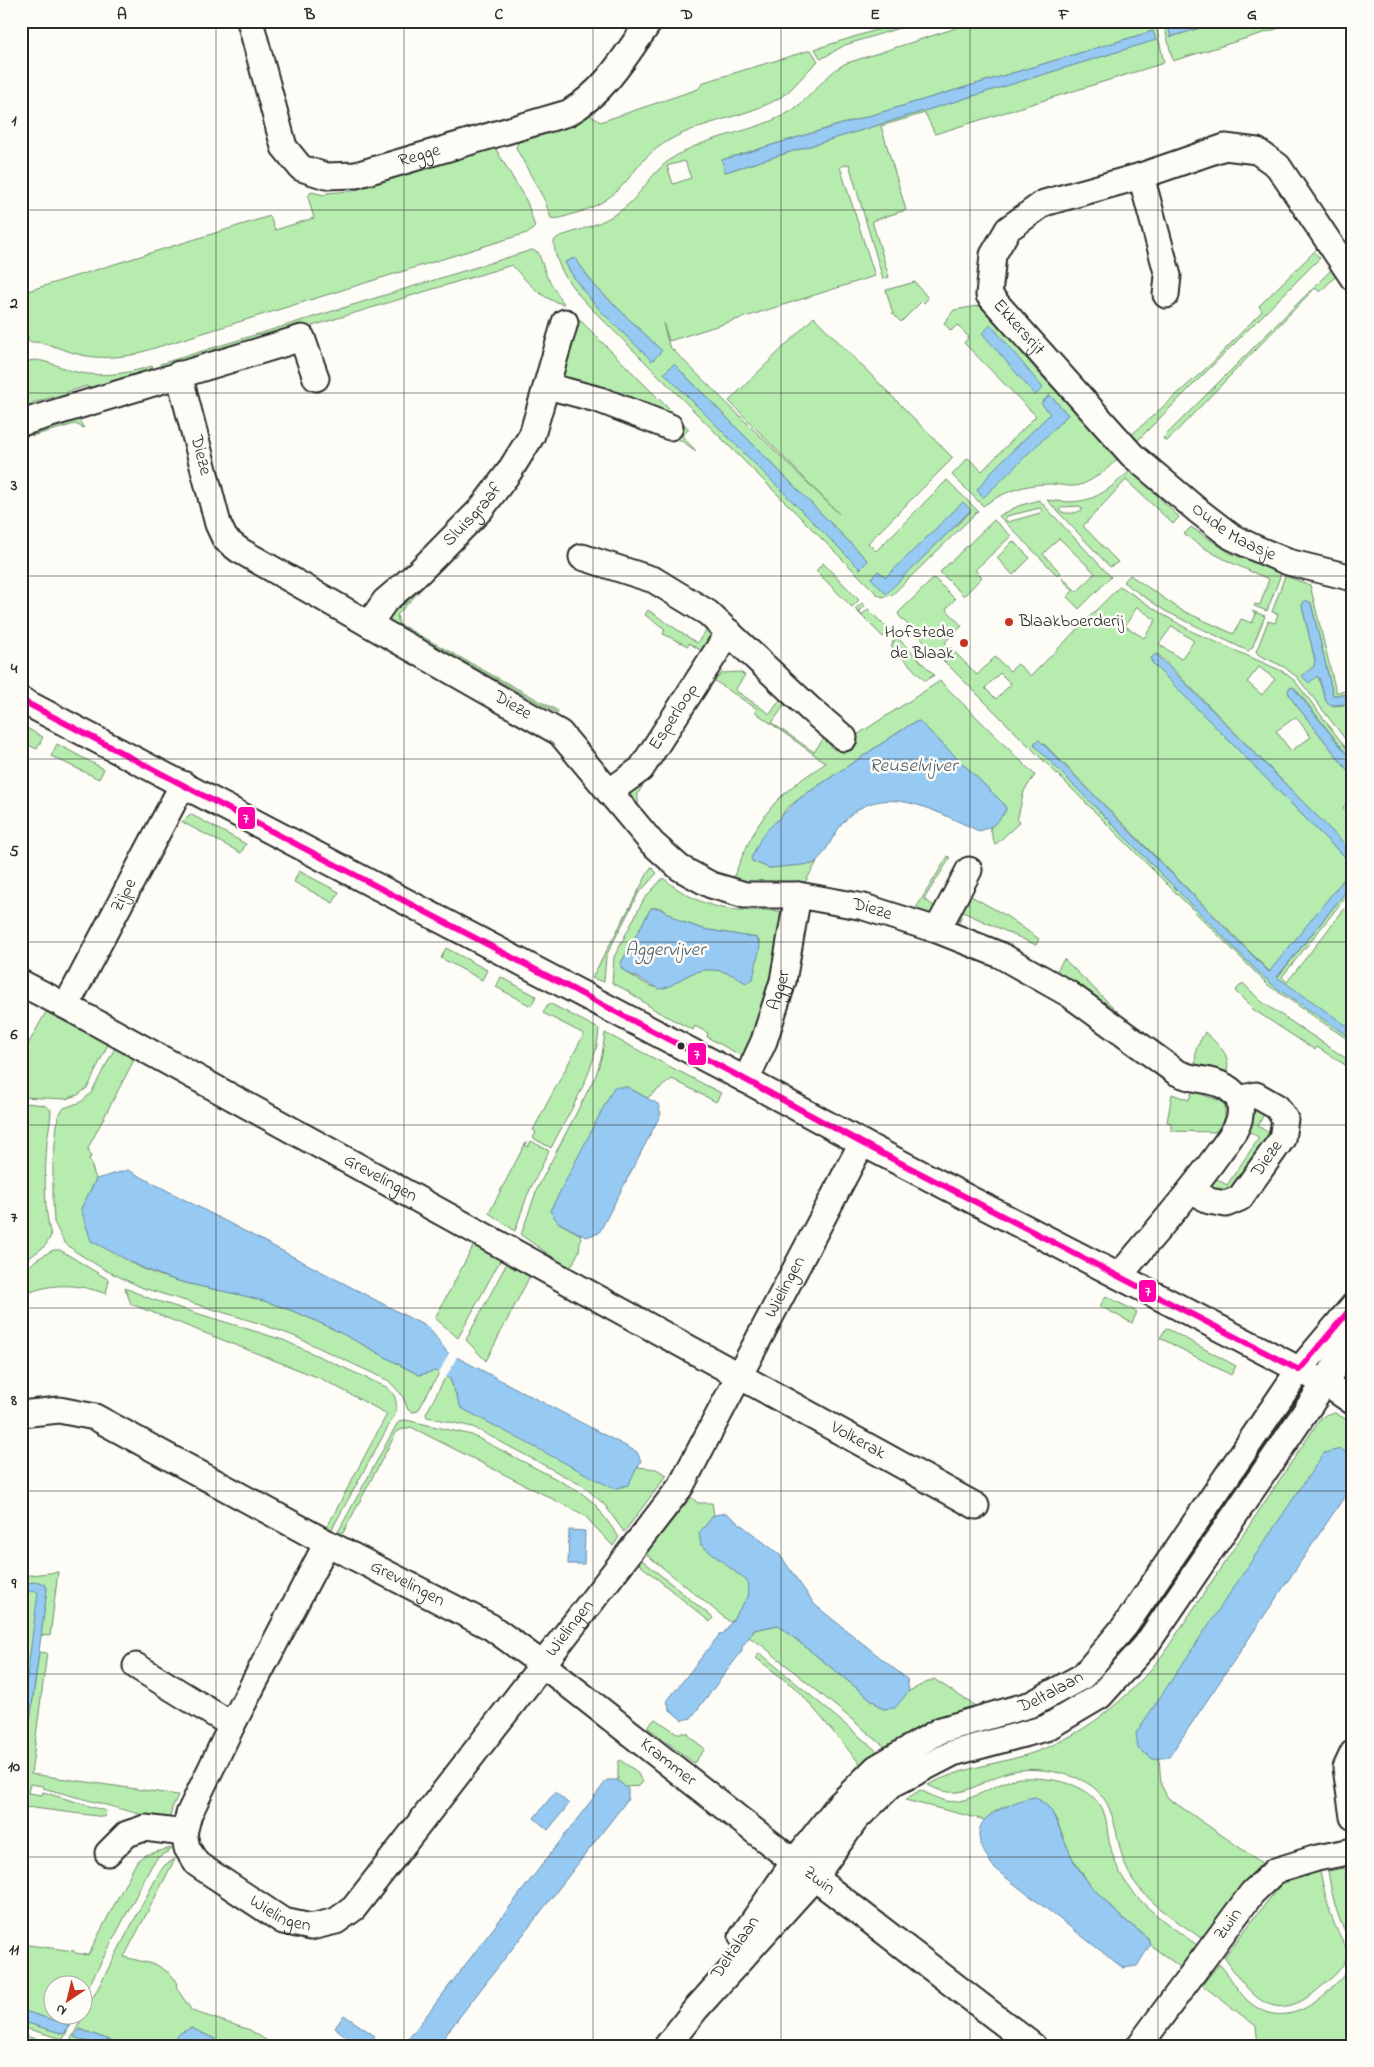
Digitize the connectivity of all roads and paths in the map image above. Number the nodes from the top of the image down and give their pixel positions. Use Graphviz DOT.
graph roads {
  1 [pos="250,21"];
  2 [pos="650,21"];
  3 [pos="1141,176"];
  4 [pos="1353,278"];
  5 [pos="1166,295"];
  6 [pos="565,322"];
  7 [pos="180,374"];
  8 [pos="316,378"];
  9 [pos="547,386"];
  10 [pos="21,423"];
  11 [pos="670,427"];
  12 [pos="1132,455"];
  13 [pos="582,557"];
  14 [pos="1353,578"];
  15 [pos="369,624"];
  16 [pos="729,632"];
  17 [pos="21,700"];
  18 [pos="844,738"];
  19 [pos="183,784"];
  20 [pos="609,792"];
  21 [pos="969,870"];
  22 [pos="798,896"];
  23 [pos="937,930"];
  24 [pos="21,984"];
  25 [pos="66,1006"];
  26 [pos="746,1080"];
  27 [pos="1239,1099"];
  28 [pos="862,1143"];
  29 [pos="1192,1189"];
  30 [pos="1119,1276"];
  31 [pos="1353,1306"];
  32 [pos="1353,1335"];
  33 [pos="1299,1370"];
  34 [pos="738,1376"];
  35 [pos="1325,1383"];
  36 [pos="1353,1402"];
  37 [pos="21,1414"];
  38 [pos="976,1506"];
  39 [pos="327,1543"];
  40 [pos="542,1664"];
  41 [pos="136,1666"];
  42 [pos="232,1725"];
  43 [pos="1353,1753"];
  44 [pos="1353,1817"];
  45 [pos="184,1833"];
  46 [pos="1353,1851"];
  47 [pos="108,1853"];
  48 [pos="794,1862"];
  49 [pos="814,1878"];
  50 [pos="695,2010"];
  51 [pos="667,2046"];
  52 [pos="1034,2046"];
  53 [pos="1139,2046"];
  1 -- 2 [label="street, Regge"];
  3 -- 4 [label="street, Ekkersrijt"];
  3 -- 5 [label="street"];
  3 -- 12 [label="street, Ekkersrijt"];
  6 -- 9 [label="street, Sluisgraaf"];
  7 -- 8 [label="street"];
  7 -- 10 [label="street"];
  7 -- 15 [label="street, Dieze"];
  9 -- 11 [label="street"];
  9 -- 15 [label="street, Sluisgraaf"];
  12 -- 14 [label="street, Oude Maasje"];
  13 -- 16 [label="street"];
  15 -- 20 [label="street, Dieze"];
  16 -- 18 [label="street"];
  16 -- 20 [label="street, Esperloop"];
  17 -- 19 [label="street"];
  19 -- 25 [label="street, Zijpe"];
  19 -- 26 [label="street"];
  20 -- 22 [label="street, Dieze"];
  21 -- 23 [label="street"];
  22 -- 23 [label="street, Dieze"];
  22 -- 26 [label="street, Agger"];
  23 -- 27 [label="street, Dieze"];
  24 -- 25 [label="street, Grevelingen"];
  25 -- 34 [label="street, Grevelingen"];
  26 -- 28 [label="street"];
  27 -- 29 [label="street"];
  27 -- 29 [label="street, Dieze"];
  28 -- 30 [label="street"];
  28 -- 34 [label="street, Wielingen"];
  29 -- 30 [label="street"];
  30 -- 33 [label="street"];
  31 -- 33 [label="street, Deltalaan"];
  32 -- 35 [label="street, Deltalaan"];
  33 -- 35 [label="street"];
  33 -- 48 [label="street, Deltalaan"];
  34 -- 38 [label="street, Volkerak"];
  34 -- 40 [label="street, Wielingen"];
  35 -- 36 [label="street"];
  35 -- 49 [label="street, Deltalaan"];
  37 -- 39 [label="street, Grevelingen"];
  39 -- 40 [label="street, Grevelingen"];
  39 -- 42 [label="street"];
  40 -- 45 [label="street, Wielingen"];
  40 -- 48 [label="street, Krammer"];
  41 -- 42 [label="street"];
  42 -- 45 [label="street"];
  43 -- 44 [label="street"];
  45 -- 47 [label="street"];
  46 -- 53 [label="street, Zwin"];
  48 -- 49 [label="street, Zwin"];
  48 -- 50 [label="street, Deltalaan"];
  49 -- 50 [label="street, Deltalaan"];
  49 -- 52 [label="street, Zwin"];
  50 -- 51 [label="street, Deltalaan"];
}
